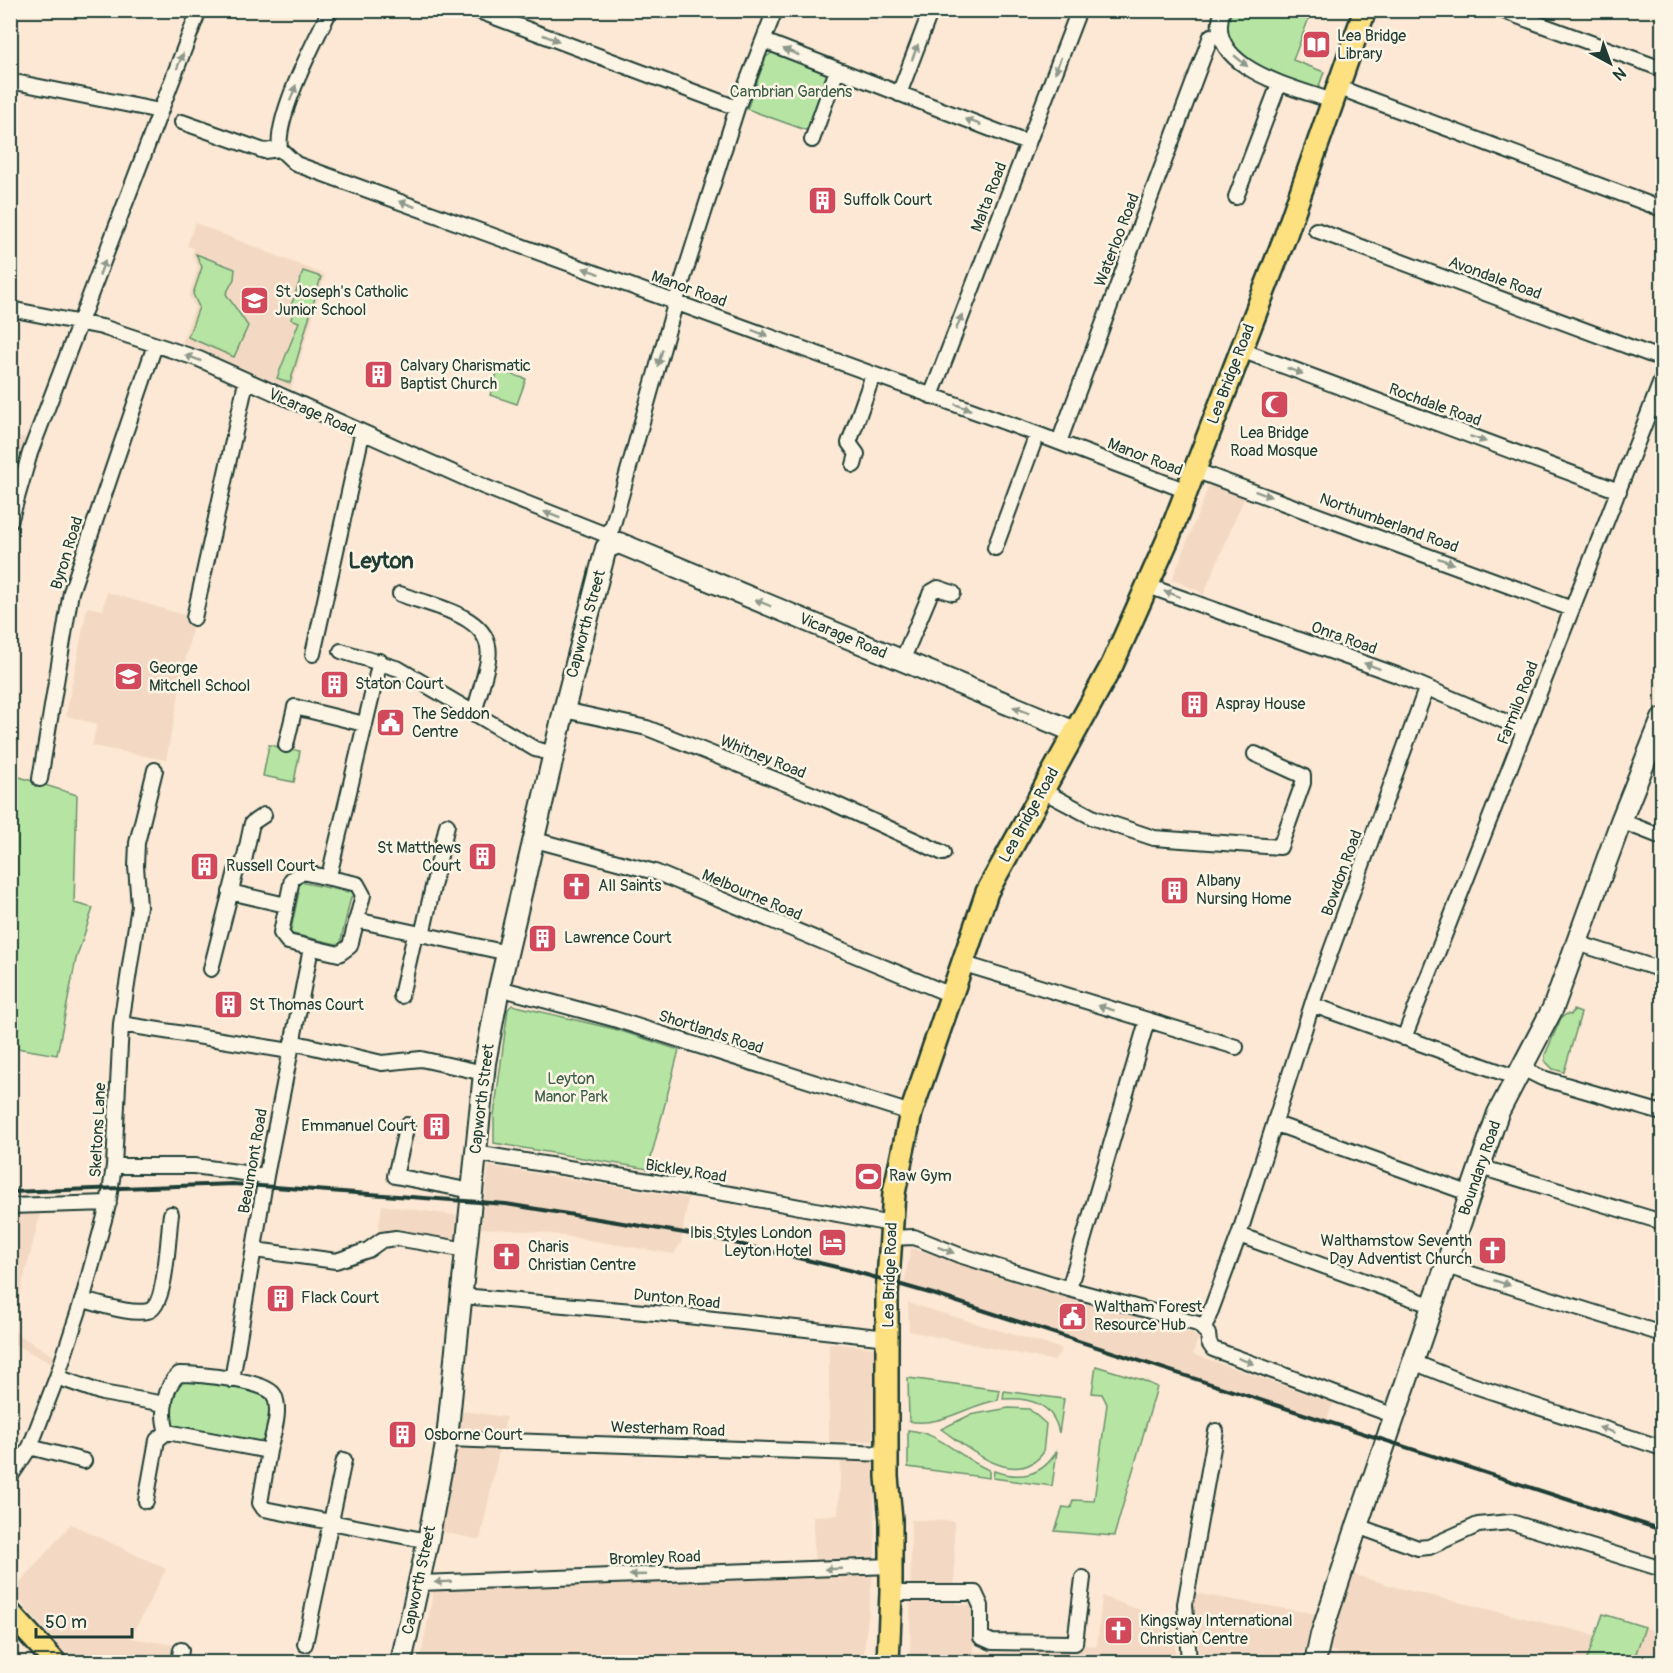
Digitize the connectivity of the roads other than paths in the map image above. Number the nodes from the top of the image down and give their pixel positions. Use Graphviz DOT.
graph roads {
  1 [pos="200,10"];
  2 [pos="330,10"];
  3 [pos="476,10"];
  4 [pos="775,10"];
  5 [pos="931,10"];
  6 [pos="1079,10"];
  7 [pos="1223,10"];
  8 [pos="1365,10"];
  9 [pos="1501,10"];
  10 [pos="1211,36"];
  11 [pos="764,41"];
  12 [pos="1662,69"];
  13 [pos="837,70"];
  14 [pos="10,81"];
  15 [pos="1279,84"];
  16 [pos="899,94"];
  17 [pos="1335,94"];
  18 [pos="736,108"];
  19 [pos="160,111"];
  20 [pos="182,122"];
  21 [pos="812,140"];
  22 [pos="1028,143"];
  23 [pos="280,148"];
  24 [pos="1236,197"];
  25 [pos="1662,209"];
  26 [pos="1316,230"];
  27 [pos="676,301"];
  28 [pos="10,309"];
  29 [pos="82,323"];
  30 [pos="155,345"];
  31 [pos="1241,350"];
  32 [pos="1662,359"];
  33 [pos="873,375"];
  34 [pos="1662,379"];
  35 [pos="246,382"];
  36 [pos="931,396"];
  37 [pos="362,434"];
  38 [pos="1037,434"];
  39 [pos="1059,442"];
  40 [pos="854,465"];
  41 [pos="1194,470"];
  42 [pos="1187,491"];
  43 [pos="1619,491"];
  44 [pos="10,522"];
  45 [pos="609,539"];
  46 [pos="995,548"];
  47 [pos="1148,586"];
  48 [pos="952,593"];
  49 [pos="400,594"];
  50 [pos="1572,609"];
  51 [pos="194,618"];
  52 [pos="380,661"];
  53 [pos="902,661"];
  54 [pos="1426,689"];
  55 [pos="564,710"];
  56 [pos="474,714"];
  57 [pos="1662,719"];
  58 [pos="364,724"];
  59 [pos="1525,730"];
  60 [pos="1075,732"];
  61 [pos="286,745"];
  62 [pos="554,754"];
  63 [pos="1255,754"];
  64 [pos="155,770"];
  65 [pos="39,778"];
  66 [pos="1043,791"];
  67 [pos="264,815"];
  68 [pos="1621,821"];
  69 [pos="447,825"];
  70 [pos="1662,837"];
  71 [pos="535,840"];
  72 [pos="943,853"];
  73 [pos="329,876"];
  74 [pos="230,892"];
  75 [pos="286,905"];
  76 [pos="357,920"];
  77 [pos="419,934"];
  78 [pos="1577,943"];
  79 [pos="311,948"];
  80 [pos="508,953"];
  81 [pos="961,963"];
  82 [pos="211,969"];
  83 [pos="1662,970"];
  84 [pos="499,988"];
  85 [pos="951,995"];
  86 [pos="401,996"];
  87 [pos="1313,1005"];
  88 [pos="1147,1021"];
  89 [pos="121,1024"];
  90 [pos="1404,1038"];
  91 [pos="291,1047"];
  92 [pos="1236,1047"];
  93 [pos="484,1073"];
  94 [pos="1519,1073"];
  95 [pos="911,1113"];
  96 [pos="1662,1113"];
  97 [pos="1276,1124"];
  98 [pos="407,1125"];
  99 [pos="475,1153"];
  100 [pos="114,1166"];
  101 [pos="1480,1167"];
  102 [pos="266,1176"];
  103 [pos="472,1191"];
  104 [pos="1471,1194"];
  105 [pos="109,1203"];
  106 [pos="10,1206"];
  107 [pos="171,1214"];
  108 [pos="1662,1222"];
  109 [pos="891,1231"];
  110 [pos="1239,1235"];
  111 [pos="255,1250"];
  112 [pos="466,1250"];
  113 [pos="1446,1266"];
  114 [pos="1069,1288"];
  115 [pos="462,1296"];
  116 [pos="82,1300"];
  117 [pos="1433,1306"];
  118 [pos="1204,1329"];
  119 [pos="1662,1334"];
  120 [pos="888,1338"];
  121 [pos="1413,1362"];
  122 [pos="57,1377"];
  123 [pos="232,1380"];
  124 [pos="165,1404"];
  125 [pos="1395,1416"];
  126 [pos="1216,1431"];
  127 [pos="166,1432"];
  128 [pos="447,1439"];
  129 [pos="30,1447"];
  130 [pos="1662,1448"];
  131 [pos="269,1451"];
  132 [pos="887,1454"];
  133 [pos="344,1460"];
  134 [pos="84,1461"];
  135 [pos="10,1477"];
  136 [pos="146,1501"];
  137 [pos="331,1522"];
  138 [pos="1357,1526"];
  139 [pos="428,1541"];
  140 [pos="891,1566"];
  141 [pos="1662,1569"];
  142 [pos="1083,1578"];
  143 [pos="420,1583"];
  144 [pos="891,1593"];
  145 [pos="10,1613"];
  146 [pos="305,1644"];
  147 [pos="55,1662"];
  148 [pos="401,1662"];
  149 [pos="888,1662"];
  150 [pos="1189,1662"];
  151 [pos="1315,1662"];
  19 -- 1 [label="street, one-way"];
  23 -- 2 [label="street, one-way"];
  3 -- 18 [label="street, one-way"];
  4 -- 11 [label="street, Capworth Street"];
  16 -- 5 [label="street, one-way"];
  6 -- 22 [label="street, Malta Road, one-way"];
  7 -- 15 [label="street, one-way"];
  8 -- 17 [label="main road, Lea Bridge Road"];
  9 -- 12 [label="street"];
  10 -- 39 [label="street, Waterloo Road"];
  13 -- 11 [label="street, one-way"];
  11 -- 18 [label="street, Capworth Street"];
  13 -- 16 [label="street"];
  13 -- 21 [label="street"];
  14 -- 19 [label="street"];
  15 -- 17 [label="street"];
  15 -- 24 [label="street"];
  22 -- 16 [label="street, one-way"];
  17 -- 25 [label="street"];
  17 -- 31 [label="main road, Lea Bridge Road"];
  18 -- 27 [label="street, Capworth Street"];
  29 -- 19 [label="street, one-way"];
  20 -- 23 [label="street"];
  36 -- 22 [label="street, Malta Road, one-way"];
  27 -- 23 [label="street, Manor Road, one-way"];
  26 -- 32 [label="street, Avondale Road"];
  27 -- 33 [label="street, Manor Road, one-way"];
  27 -- 45 [label="street, Capworth Street, one-way"];
  28 -- 29 [label="street, Vicarage Road"];
  29 -- 30 [label="street, Vicarage Road"];
  29 -- 44 [label="street"];
  35 -- 30 [label="street, Vicarage Road, one-way"];
  30 -- 65 [label="street, Byron Road"];
  31 -- 41 [label="main road, Lea Bridge Road"];
  31 -- 43 [label="street, Rochdale Road, one-way"];
  33 -- 36 [label="street, Manor Road"];
  33 -- 40 [label="street"];
  34 -- 43 [label="street, Farmilo Road"];
  35 -- 37 [label="street, Vicarage Road"];
  35 -- 51 [label="street"];
  36 -- 38 [label="street, Manor Road, one-way"];
  45 -- 37 [label="street, Vicarage Road, one-way"];
  37 -- 52 [label="street"];
  38 -- 39 [label="street, Manor Road"];
  38 -- 46 [label="street"];
  39 -- 42 [label="street, Manor Road"];
  41 -- 42 [label="main road, Lea Bridge Road"];
  41 -- 50 [label="street, Northumberland Road, one-way"];
  42 -- 47 [label="main road, Lea Bridge Road"];
  43 -- 50 [label="street, Farmilo Road"];
  53 -- 45 [label="street, Vicarage Road, one-way"];
  45 -- 55 [label="street, Capworth Street"];
  54 -- 47 [label="street, Onra Road, one-way"];
  47 -- 60 [label="main road, Lea Bridge Road"];
  48 -- 53 [label="street"];
  49 -- 56 [label="street"];
  50 -- 59 [label="street, Farmilo Road"];
  52 -- 56 [label="street"];
  52 -- 58 [label="street"];
  60 -- 53 [label="street, Vicarage Road, one-way"];
  54 -- 59 [label="street, Onra Road"];
  54 -- 87 [label="street, Bowdon Road"];
  55 -- 62 [label="street, Capworth Street"];
  55 -- 72 [label="street, Whitney Road"];
  56 -- 62 [label="street"];
  57 -- 68 [label="street, Boundary Road"];
  58 -- 61 [label="street"];
  58 -- 73 [label="street"];
  59 -- 90 [label="street, Farmilo Road"];
  60 -- 66 [label="main road, Lea Bridge Road"];
  62 -- 71 [label="street, Capworth Street"];
  63 -- 66 [label="street"];
  64 -- 89 [label="street, Skeltons Lane"];
  66 -- 81 [label="main road, Lea Bridge Road"];
  67 -- 74 [label="street"];
  68 -- 70 [label="street"];
  68 -- 78 [label="street, Boundary Road"];
  69 -- 77 [label="street"];
  71 -- 80 [label="street, Capworth Street"];
  71 -- 85 [label="street, Melbourne Road"];
  73 -- 75 [label="street"];
  73 -- 76 [label="street"];
  74 -- 75 [label="street"];
  74 -- 82 [label="street"];
  75 -- 79 [label="street"];
  76 -- 77 [label="street"];
  76 -- 79 [label="street"];
  77 -- 80 [label="street"];
  77 -- 86 [label="street"];
  78 -- 83 [label="street"];
  78 -- 94 [label="street, Boundary Road"];
  79 -- 91 [label="street, Beaumont Road"];
  80 -- 84 [label="street, Capworth Street"];
  81 -- 85 [label="main road, Lea Bridge Road"];
  88 -- 81 [label="street, one-way"];
  84 -- 93 [label="street, Capworth Street"];
  84 -- 95 [label="street, Shortlands Road"];
  85 -- 95 [label="main road, Lea Bridge Road"];
  87 -- 90 [label="street"];
  87 -- 97 [label="street, Bowdon Road"];
  88 -- 92 [label="street"];
  88 -- 114 [label="street"];
  89 -- 91 [label="street"];
  89 -- 100 [label="street, Skeltons Lane"];
  90 -- 94 [label="street"];
  91 -- 93 [label="street"];
  91 -- 102 [label="street, Beaumont Road"];
  93 -- 99 [label="street, Capworth Street"];
  94 -- 96 [label="street"];
  94 -- 101 [label="street, Boundary Road"];
  95 -- 109 [label="main road, Lea Bridge Road"];
  97 -- 104 [label="street"];
  97 -- 110 [label="street, Bowdon Road"];
  98 -- 103 [label="street"];
  99 -- 103 [label="street, Capworth Street"];
  99 -- 109 [label="street, Bickley Road"];
  100 -- 102 [label="street"];
  100 -- 105 [label="street, Skeltons Lane"];
  101 -- 104 [label="street, Boundary Road"];
  101 -- 108 [label="street"];
  102 -- 111 [label="street, Beaumont Road"];
  103 -- 112 [label="street, Capworth Street"];
  104 -- 113 [label="street, Boundary Road"];
  105 -- 106 [label="street"];
  105 -- 116 [label="street, Skeltons Lane"];
  107 -- 116 [label="street"];
  109 -- 114 [label="street, Bickley Road, one-way"];
  109 -- 120 [label="main road, Lea Bridge Road"];
  110 -- 117 [label="street"];
  110 -- 118 [label="street, Bowdon Road"];
  111 -- 112 [label="street"];
  111 -- 123 [label="street, Beaumont Road"];
  112 -- 115 [label="street, Capworth Street"];
  113 -- 117 [label="street, Boundary Road"];
  113 -- 119 [label="street, one-way"];
  114 -- 118 [label="street, Bickley Road"];
  115 -- 120 [label="street, Dunton Road"];
  115 -- 128 [label="street, Capworth Street"];
  116 -- 122 [label="street, Skeltons Lane"];
  117 -- 121 [label="street, Boundary Road"];
  118 -- 125 [label="street, one-way"];
  120 -- 132 [label="main road, Lea Bridge Road"];
  121 -- 125 [label="street, Boundary Road"];
  130 -- 121 [label="street, one-way"];
  122 -- 124 [label="street"];
  122 -- 129 [label="street, Skeltons Lane"];
  123 -- 124 [label="street"];
  123 -- 131 [label="street"];
  124 -- 127 [label="street"];
  125 -- 138 [label="street, Boundary Road"];
  126 -- 150 [label="street"];
  127 -- 131 [label="street"];
  127 -- 136 [label="street"];
  128 -- 132 [label="street, Westerham Road"];
  128 -- 139 [label="street, Capworth Street"];
  129 -- 134 [label="street"];
  129 -- 135 [label="street, Skeltons Lane"];
  131 -- 137 [label="street"];
  132 -- 140 [label="main road, Lea Bridge Road"];
  133 -- 137 [label="street"];
  137 -- 139 [label="street"];
  137 -- 146 [label="street"];
  138 -- 141 [label="street"];
  138 -- 151 [label="street, Boundary Road"];
  139 -- 143 [label="street, Capworth Street"];
  140 -- 143 [label="street, Bromley Road, one-way"];
  140 -- 144 [label="main road, Lea Bridge Road"];
  142 -- 144 [label="street"];
  143 -- 148 [label="street, Capworth Street"];
  144 -- 149 [label="main road, Lea Bridge Road"];
  145 -- 147 [label="main road"];
}
